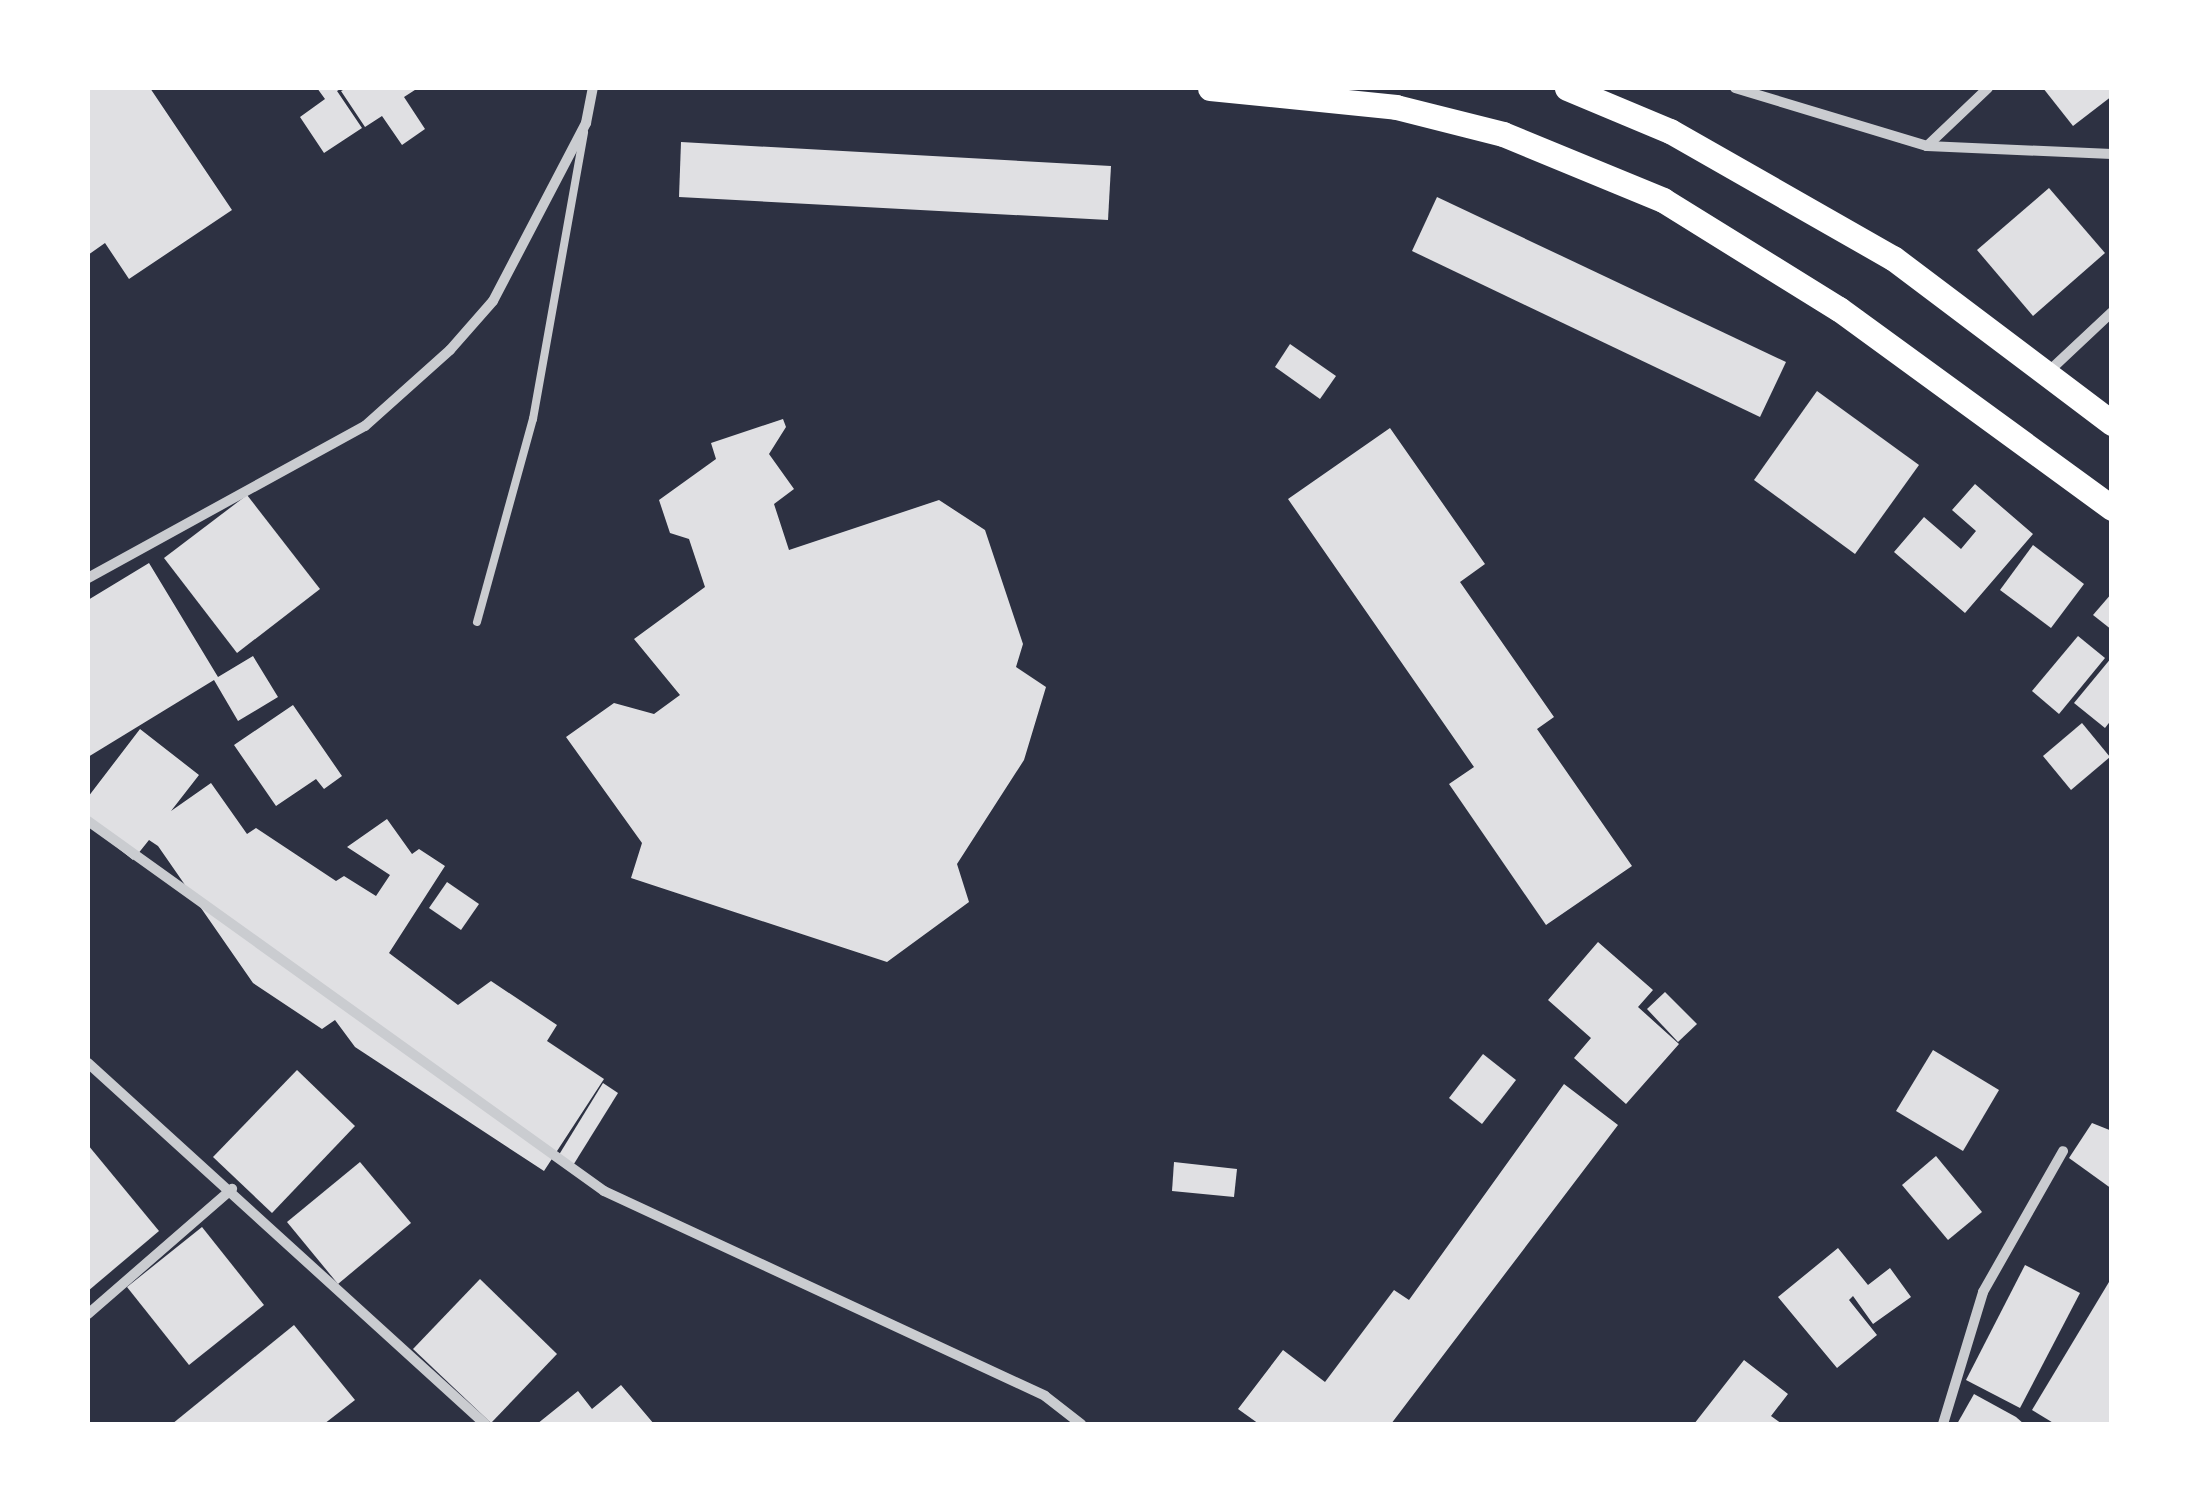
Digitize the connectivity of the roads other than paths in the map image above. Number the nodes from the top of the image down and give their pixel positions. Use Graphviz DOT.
graph roads {
  1 [pos="593,88"];
  2 [pos="1210,88"];
  3 [pos="1567,88"];
  4 [pos="1734,88"];
  5 [pos="1988,88"];
  6 [pos="586,123"];
  7 [pos="1927,146"];
  8 [pos="2112,154"];
  9 [pos="2112,312"];
  10 [pos="2044,376"];
  11 [pos="2112,424"];
  12 [pos="2112,508"];
  13 [pos="88,578"];
  14 [pos="477,622"];
  15 [pos="88,821"];
  16 [pos="88,1063"];
  17 [pos="2063,1151"];
  18 [pos="232,1189"];
  19 [pos="88,1314"];
  20 [pos="485,1424"];
  21 [pos="1082,1424"];
  22 [pos="1943,1424"];
  1 -- 6 [label="street"];
  2 -- 12 [label="main road"];
  3 -- 10 [label="main road"];
  4 -- 7 [label="street"];
  5 -- 7 [label="street"];
  6 -- 13 [label="street"];
  6 -- 14 [label="lane"];
  7 -- 8 [label="street"];
  9 -- 10 [label="street"];
  10 -- 11 [label="main road"];
  15 -- 21 [label="street"];
  16 -- 18 [label="street"];
  17 -- 22 [label="street"];
  18 -- 19 [label="street"];
  18 -- 20 [label="street"];
}
